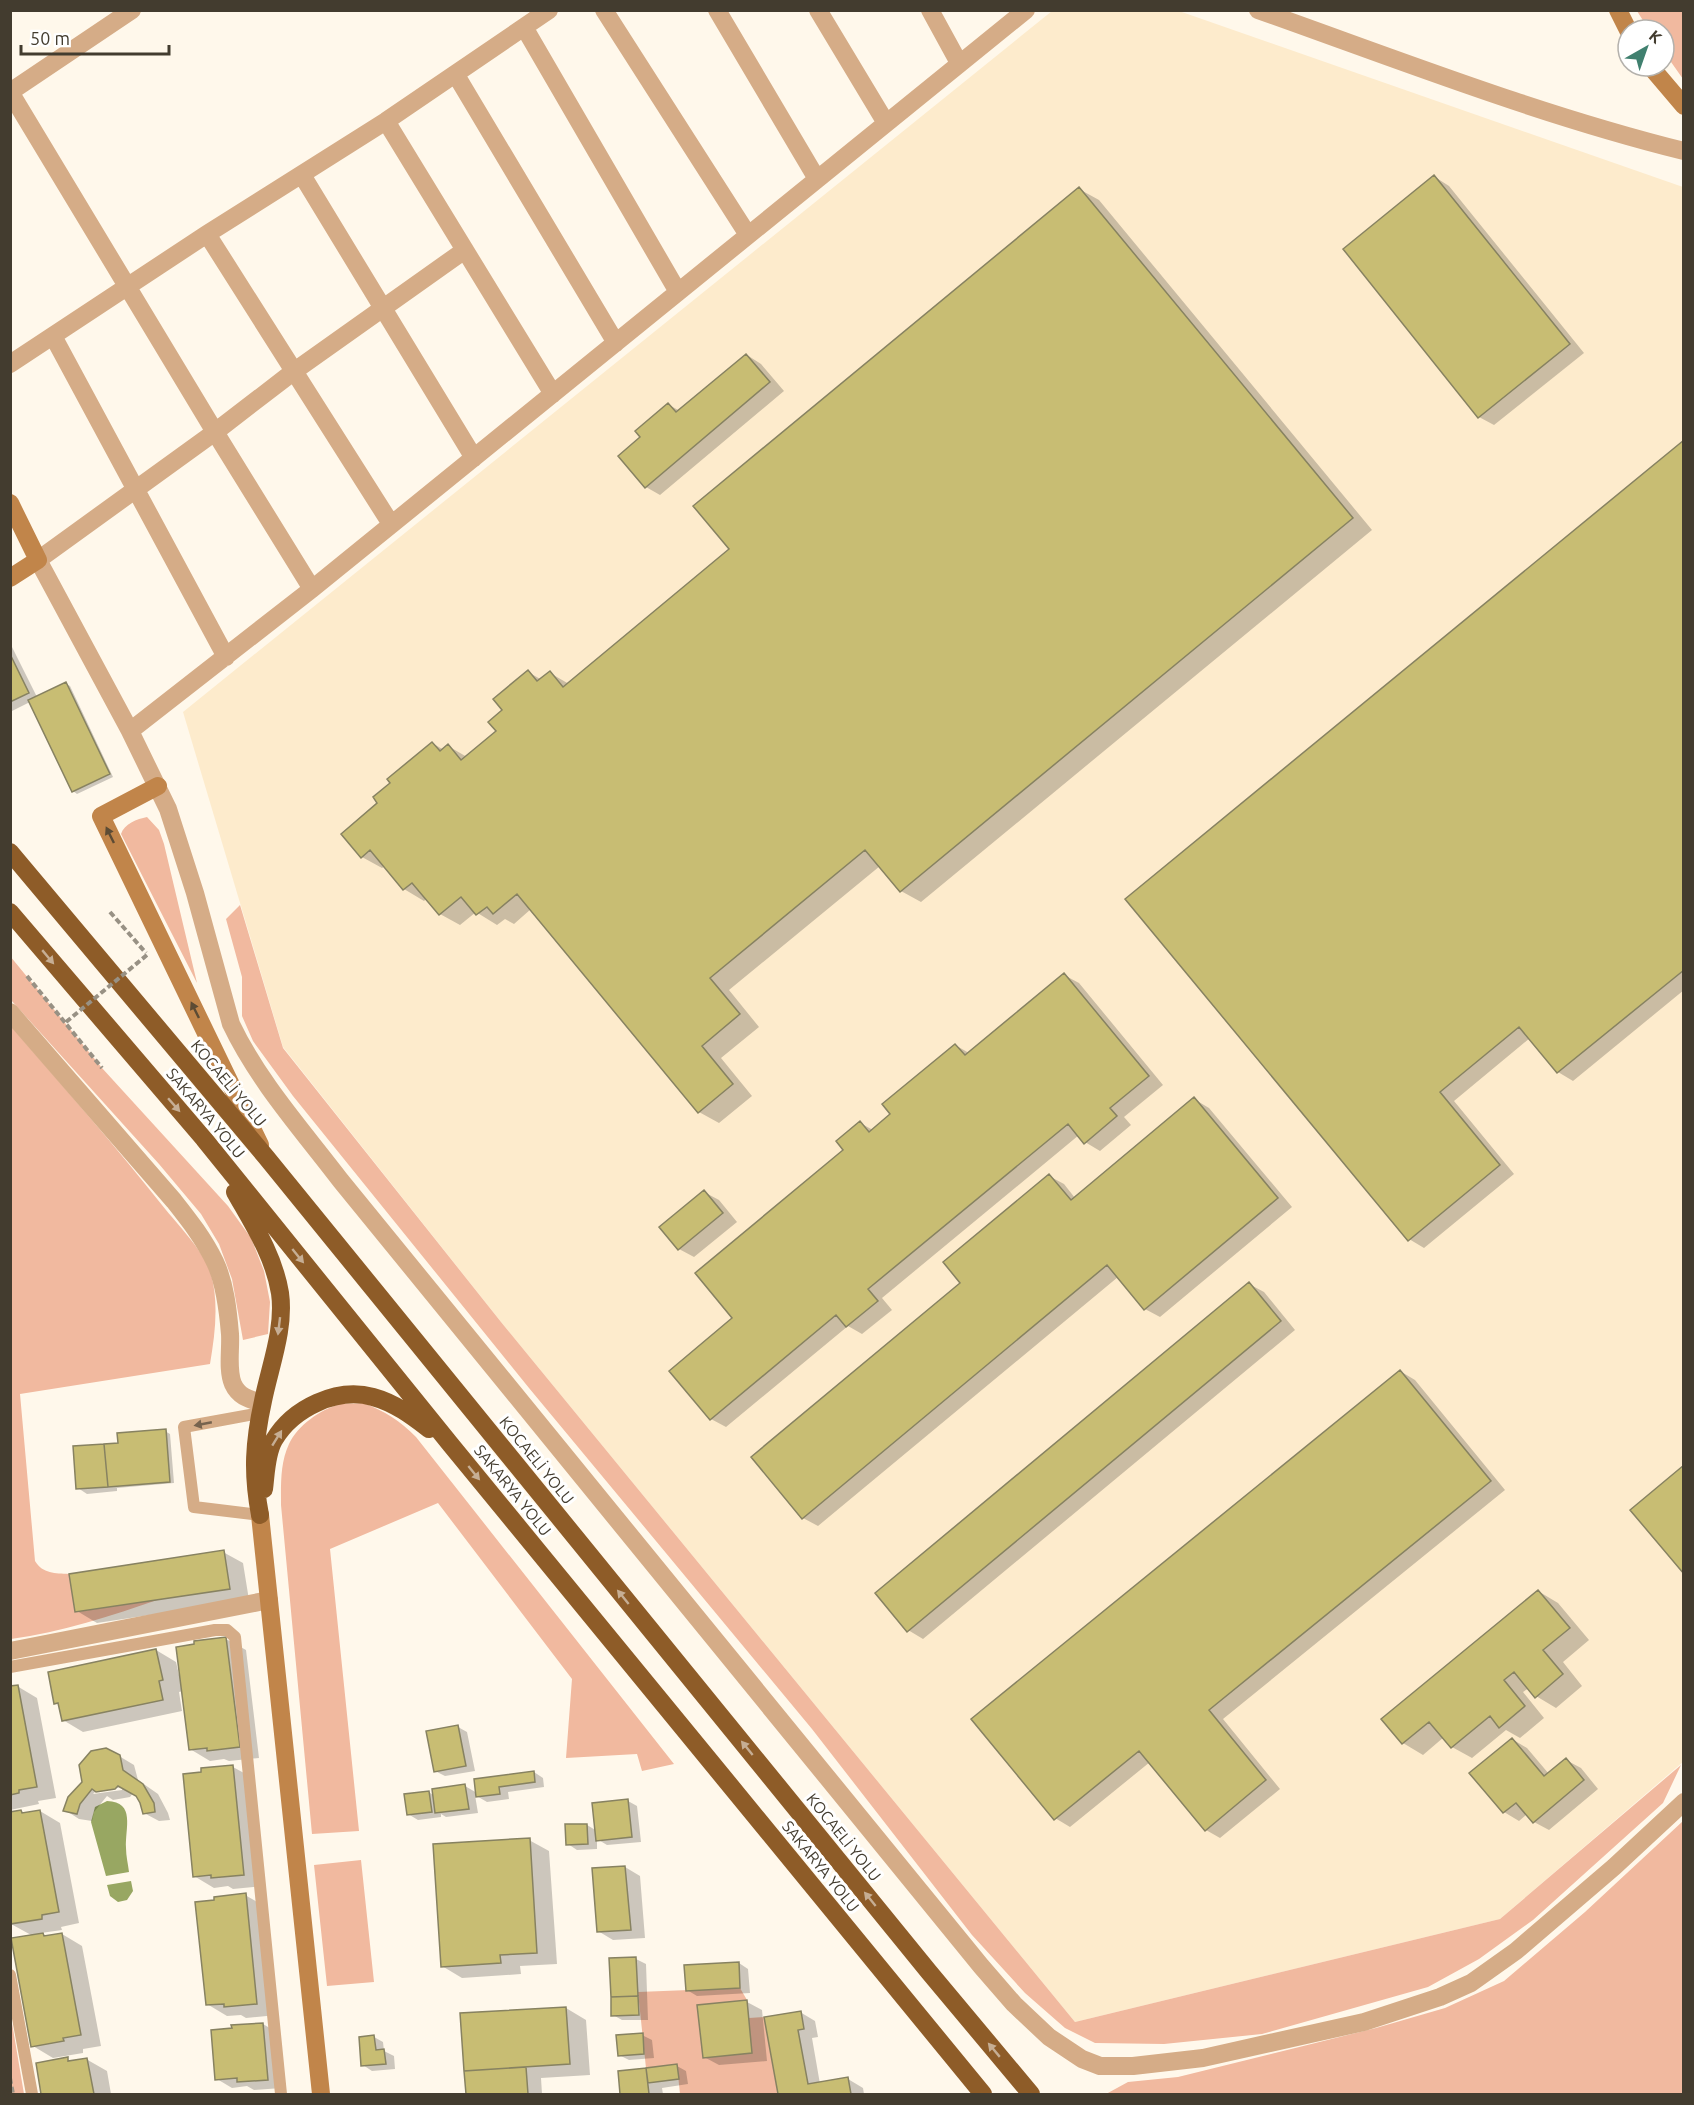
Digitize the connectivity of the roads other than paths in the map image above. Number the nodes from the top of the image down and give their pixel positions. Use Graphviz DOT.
graph roads {
  1 [pos="132,10"];
  2 [pos="549,10"];
  3 [pos="604,10"];
  4 [pos="717,10"];
  5 [pos="818,10"];
  6 [pos="930,10"];
  7 [pos="1026,10"];
  8 [pos="1258,10"];
  9 [pos="524,27"];
  10 [pos="959,63"];
  11 [pos="456,75"];
  12 [pos="1660,78"];
  13 [pos="10,92"];
  14 [pos="1683,106"];
  15 [pos="386,121"];
  16 [pos="886,123"];
  17 [pos="1683,150"];
  18 [pos="302,175"];
  19 [pos="817,179"];
  20 [pos="207,234"];
  21 [pos="748,236"];
  22 [pos="465,250"];
  23 [pos="129,287"];
  24 [pos="678,292"];
  25 [pos="382,308"];
  26 [pos="53,336"];
  27 [pos="616,343"];
  28 [pos="10,364"];
  29 [pos="293,372"];
  30 [pos="553,394"];
  31 [pos="214,432"];
  32 [pos="474,458"];
  33 [pos="135,491"];
  34 [pos="10,503"];
  35 [pos="391,525"];
  36 [pos="38,560"];
  37 [pos="10,578"];
  38 [pos="312,589"];
  39 [pos="226,657"];
  40 [pos="130,731"];
  41 [pos="158,786"];
  42 [pos="10,844"];
  43 [pos="10,852"];
  44 [pos="42,890"];
  45 [pos="10,912"];
  46 [pos="10,1012"];
  47 [pos="204,1139"];
  48 [pos="267,1157"];
  49 [pos="261,1408"];
  50 [pos="451,1445"];
  51 [pos="260,1515"];
  52 [pos="269,1600"];
  53 [pos="10,1651"];
  54 [pos="10,1667"];
  55 [pos="1683,1802"];
  56 [pos="10,1976"];
  57 [pos="32,2094"];
  58 [pos="281,2094"];
  59 [pos="321,2094"];
  60 [pos="983,2094"];
  61 [pos="1031,2094"];
  1 -- 13 [label="street"];
  2 -- 9 [label="street"];
  3 -- 21 [label="street"];
  4 -- 19 [label="street"];
  5 -- 16 [label="street"];
  6 -- 10 [label="street"];
  7 -- 10 [label="street"];
  8 -- 17 [label="street"];
  9 -- 11 [label="street"];
  9 -- 24 [label="street"];
  10 -- 16 [label="street"];
  11 -- 15 [label="street"];
  11 -- 27 [label="street"];
  12 -- 14 [label="street"];
  13 -- 23 [label="street"];
  15 -- 18 [label="street"];
  15 -- 22 [label="street"];
  16 -- 19 [label="street"];
  18 -- 20 [label="street"];
  18 -- 25 [label="street"];
  19 -- 21 [label="street"];
  20 -- 23 [label="street"];
  20 -- 29 [label="street"];
  21 -- 24 [label="street"];
  22 -- 25 [label="street"];
  22 -- 30 [label="street"];
  23 -- 26 [label="street"];
  23 -- 31 [label="street"];
  24 -- 27 [label="street"];
  25 -- 29 [label="street"];
  25 -- 32 [label="street"];
  26 -- 28 [label="street"];
  26 -- 33 [label="street"];
  27 -- 30 [label="street"];
  29 -- 31 [label="street"];
  29 -- 35 [label="street"];
  30 -- 32 [label="street"];
  31 -- 33 [label="street"];
  31 -- 38 [label="street"];
  32 -- 35 [label="street"];
  33 -- 36 [label="street"];
  33 -- 39 [label="street"];
  34 -- 36 [label="street"];
  35 -- 38 [label="street"];
  36 -- 37 [label="street"];
  36 -- 40 [label="street"];
  38 -- 39 [label="street"];
  39 -- 40 [label="street"];
  40 -- 41 [label="street"];
  48 -- 41 [label="street, one-way"];
  41 -- 55 [label="street"];
  42 -- 44 [label="highway"];
  43 -- 44 [label="highway, KOCAELİ YOLU"];
  44 -- 48 [label="highway, KOCAELİ YOLU"];
  45 -- 47 [label="highway, SAKARYA YOLU, one-way"];
  46 -- 49 [label="street"];
  47 -- 49 [label="highway, one-way"];
  47 -- 50 [label="highway, SAKARYA YOLU, one-way"];
  61 -- 48 [label="highway, KOCAELİ YOLU, one-way"];
  49 -- 51 [label="highway"];
  49 -- 51 [label="lane, one-way"];
  51 -- 50 [label="highway, one-way"];
  50 -- 60 [label="highway, SAKARYA YOLU, one-way"];
  51 -- 52 [label="street"];
  52 -- 53 [label="street"];
  52 -- 59 [label="street"];
  54 -- 58 [label="lane"];
  56 -- 57 [label="lane"];
}
